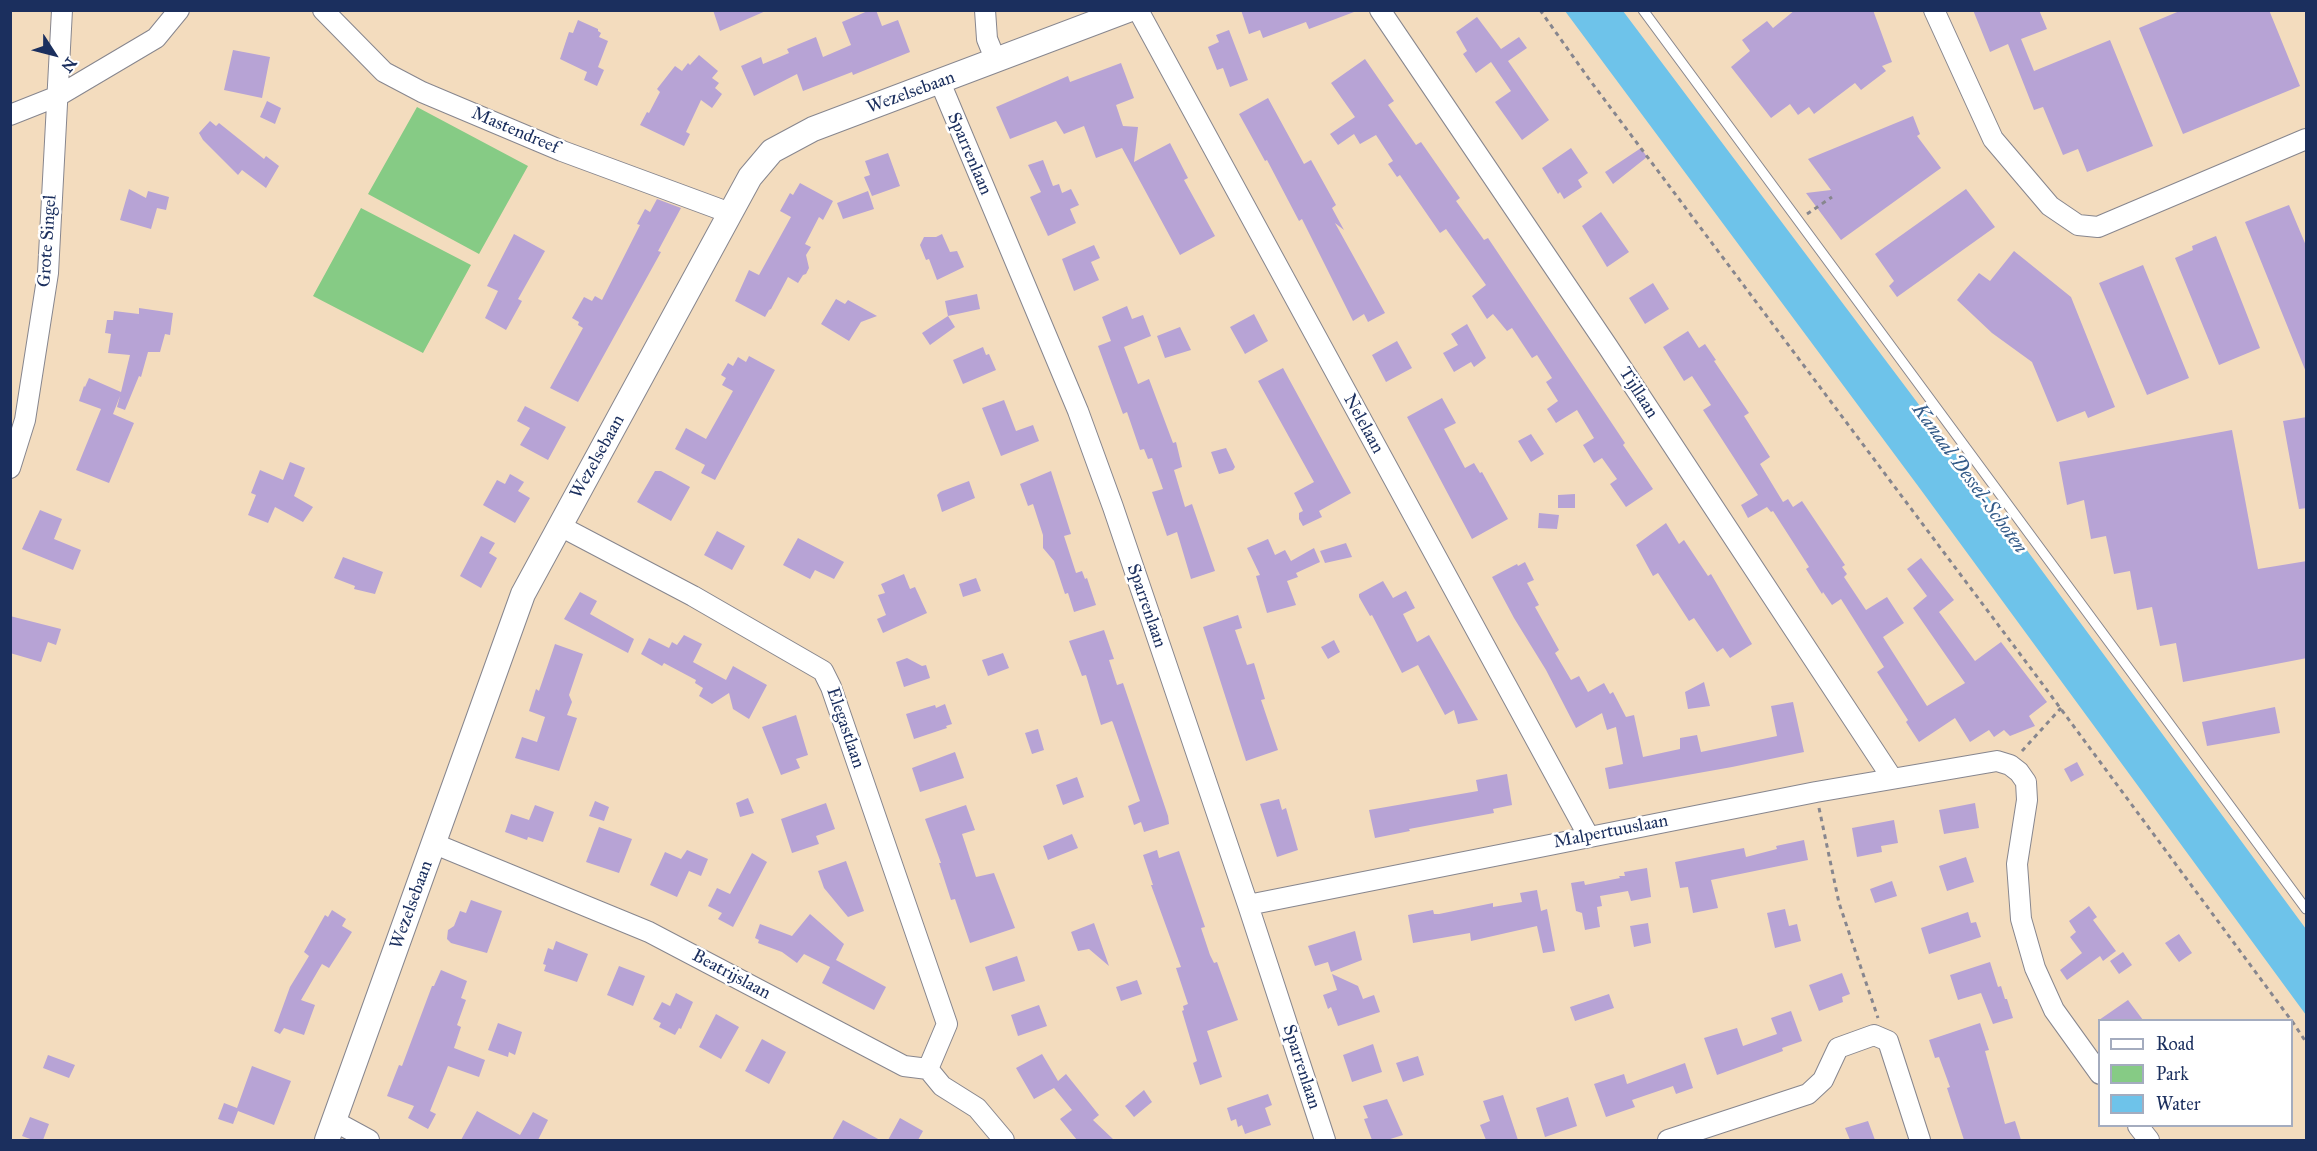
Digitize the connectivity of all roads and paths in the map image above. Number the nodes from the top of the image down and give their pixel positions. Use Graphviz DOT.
graph roads {
  1 [pos="62,10"];
  2 [pos="179,10"];
  3 [pos="323,10"];
  4 [pos="985,10"];
  5 [pos="1128,10"];
  6 [pos="1138,10"];
  7 [pos="1380,10"];
  8 [pos="1540,10"];
  9 [pos="1643,10"];
  10 [pos="1934,10"];
  11 [pos="996,61"];
  12 [pos="940,82"];
  13 [pos="58,96"];
  14 [pos="10,115"];
  15 [pos="2307,139"];
  16 [pos="1832,197"];
  17 [pos="730,213"];
  18 [pos="1798,220"];
  19 [pos="10,468"];
  20 [pos="560,526"];
  21 [pos="2061,708"];
  22 [pos="2010,765"];
  23 [pos="1892,778"];
  24 [pos="1816,792"];
  25 [pos="1589,837"];
  26 [pos="435,844"];
  27 [pos="1248,905"];
  28 [pos="2307,909"];
  29 [pos="2290,1019"];
  30 [pos="2293,1024"];
  31 [pos="1882,1037"];
  32 [pos="2307,1042"];
  33 [pos="928,1069"];
  34 [pos="2098,1071"];
  35 [pos="2139,1127"];
  36 [pos="331,1131"];
  37 [pos="369,1140"];
  38 [pos="1004,1140"];
  39 [pos="1325,1140"];
  40 [pos="1668,1140"];
  41 [pos="1920,1140"];
  42 [pos="2149,1140"];
  1 -- 13 [label="street, Grote Singel"];
  2 -- 13 [label="street"];
  3 -- 17 [label="street, Mastendreef"];
  4 -- 11 [label="street"];
  5 -- 11 [label="street, Wezelsebaan"];
  6 -- 25 [label="street, Nelelaan"];
  7 -- 23 [label="street, Tijllaan"];
  8 -- 21 [label="path"];
  9 -- 18 [label="lane"];
  10 -- 15 [label="street"];
  11 -- 12 [label="street, Wezelsebaan"];
  12 -- 17 [label="street, Wezelsebaan"];
  12 -- 27 [label="street, Sparrenlaan"];
  13 -- 14 [label="street"];
  13 -- 19 [label="street, Grote Singel"];
  16 -- 18 [label="path"];
  17 -- 20 [label="street, Wezelsebaan"];
  18 -- 28 [label="lane"];
  20 -- 26 [label="street, Wezelsebaan"];
  20 -- 33 [label="street, Elegastlaan"];
  21 -- 22 [label="path"];
  21 -- 29 [label="path"];
  22 -- 23 [label="street, Malpertuuslaan"];
  22 -- 34 [label="street"];
  23 -- 24 [label="street, Malpertuuslaan"];
  24 -- 25 [label="street, Malpertuuslaan"];
  24 -- 31 [label="path"];
  25 -- 27 [label="street, Malpertuuslaan"];
  26 -- 33 [label="street, Beatrijslaan"];
  26 -- 36 [label="street, Wezelsebaan"];
  27 -- 39 [label="street, Sparrenlaan"];
  30 -- 32 [label="path"];
  31 -- 40 [label="street"];
  31 -- 41 [label="street"];
  33 -- 38 [label="street"];
  35 -- 42 [label="street"];
  36 -- 37 [label="street"];
}
